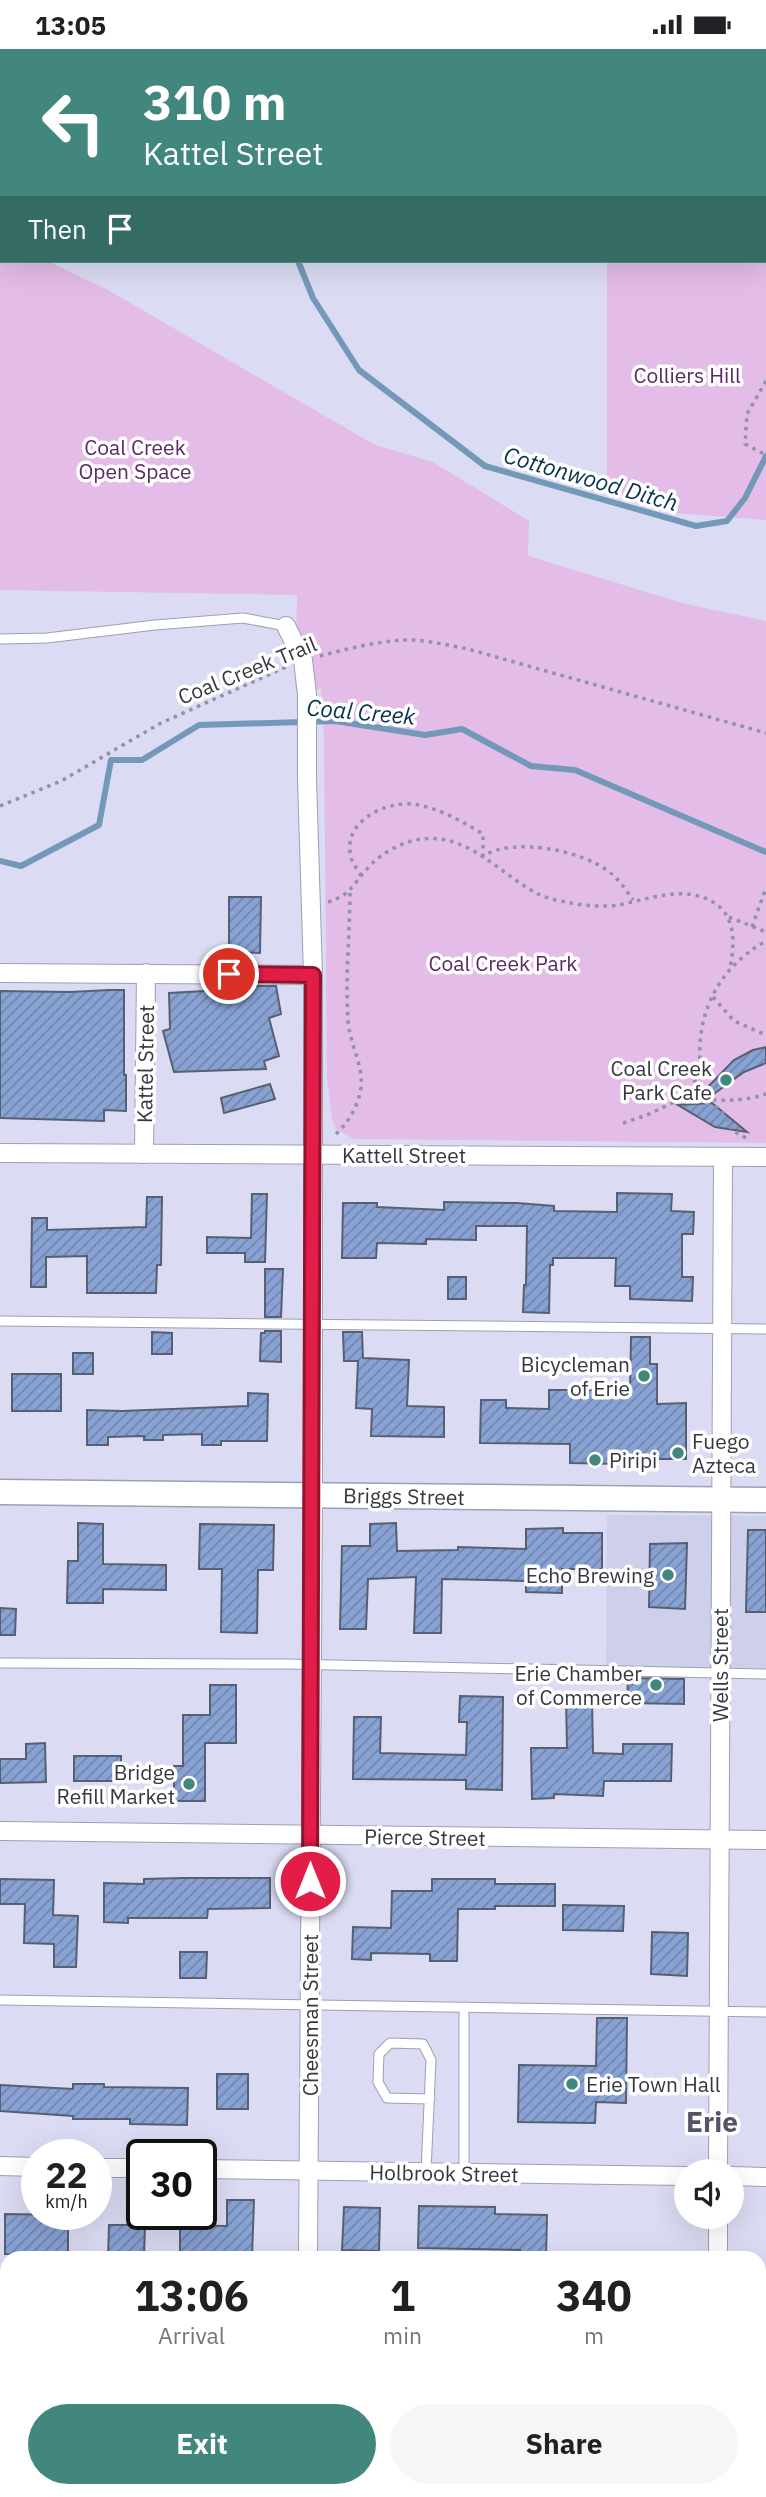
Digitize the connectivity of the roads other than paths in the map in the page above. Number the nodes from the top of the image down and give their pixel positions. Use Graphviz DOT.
graph roads {
  1 [pos="286,626"];
  2 [pos="0,639"];
  3 [pos="0,973"];
  4 [pos="146,973"];
  5 [pos="313,975"];
  6 [pos="0,1153"];
  7 [pos="144,1154"];
  8 [pos="313,1155"];
  9 [pos="766,1157"];
  10 [pos="723,1158"];
  11 [pos="0,1321"];
  12 [pos="313,1324"];
  13 [pos="724,1329"];
  14 [pos="766,1329"];
  15 [pos="0,1492"];
  16 [pos="313,1495"];
  17 [pos="722,1500"];
  18 [pos="766,1500"];
  19 [pos="0,1663"];
  20 [pos="312,1665"];
  21 [pos="720,1674"];
  22 [pos="766,1674"];
  23 [pos="0,1831"];
  24 [pos="311,1836"];
  25 [pos="719,1839"];
  26 [pos="766,1840"];
  27 [pos="0,2000"];
  28 [pos="310,2004"];
  29 [pos="464,2007"];
  30 [pos="719,2012"];
  31 [pos="766,2012"];
  32 [pos="429,2099"];
  33 [pos="718,2159"];
  34 [pos="0,2166"];
  35 [pos="21,2167"];
  36 [pos="217,2169"];
  37 [pos="308,2171"];
  38 [pos="426,2172"];
  39 [pos="464,2173"];
  40 [pos="674,2176"];
  41 [pos="744,2176"];
  42 [pos="766,2177"];
  43 [pos="718,2229"];
  44 [pos="308,2251"];
  45 [pos="718,2251"];
  1 -- 2 [label="lane"];
  1 -- 5 [label="street, Cheesman Street"];
  3 -- 4 [label="street, Kattel Street"];
  4 -- 5 [label="street, Kattel Street"];
  4 -- 7 [label="street, Kattel Street"];
  5 -- 8 [label="street, Cheesman Street"];
  6 -- 7 [label="street, Kattell Street"];
  7 -- 8 [label="street, Kattell Street"];
  8 -- 10 [label="street, Kattell Street"];
  8 -- 12 [label="street, Cheesman Street"];
  9 -- 10 [label="street, Kattell Street"];
  10 -- 13 [label="street, Wells Street"];
  11 -- 12 [label="lane"];
  12 -- 13 [label="lane"];
  12 -- 16 [label="street, Cheesman Street"];
  13 -- 14 [label="lane"];
  13 -- 17 [label="street, Wells Street"];
  15 -- 16 [label="street, Briggs Street"];
  16 -- 17 [label="street, Briggs Street"];
  16 -- 20 [label="street, Cheesman Street"];
  17 -- 18 [label="street, Briggs Street"];
  17 -- 21 [label="street, Wells Street"];
  19 -- 20 [label="lane"];
  20 -- 21 [label="lane"];
  20 -- 24 [label="street, Cheesman Street"];
  21 -- 22 [label="lane"];
  21 -- 25 [label="street, Wells Street"];
  23 -- 24 [label="street, Pierce Street"];
  24 -- 25 [label="street, Pierce Street"];
  24 -- 28 [label="street, Cheesman Street"];
  25 -- 26 [label="street, Pierce Street"];
  25 -- 30 [label="street, Wells Street"];
  27 -- 28 [label="lane"];
  28 -- 29 [label="lane"];
  28 -- 37 [label="street, Cheesman Street"];
  29 -- 30 [label="lane"];
  29 -- 39 [label="lane"];
  30 -- 31 [label="lane"];
  30 -- 33 [label="street, Wells Street"];
  32 -- 32 [label="lane"];
  32 -- 38 [label="lane"];
  34 -- 35 [label="street"];
  36 -- 37 [label="street, Holbrook Street"];
  37 -- 38 [label="street, Holbrook Street"];
  37 -- 44 [label="street, Cheesman Street"];
  38 -- 39 [label="street, Holbrook Street"];
  39 -- 40 [label="street, Holbrook Street"];
  41 -- 42 [label="street"];
  43 -- 45 [label="street"];
}
